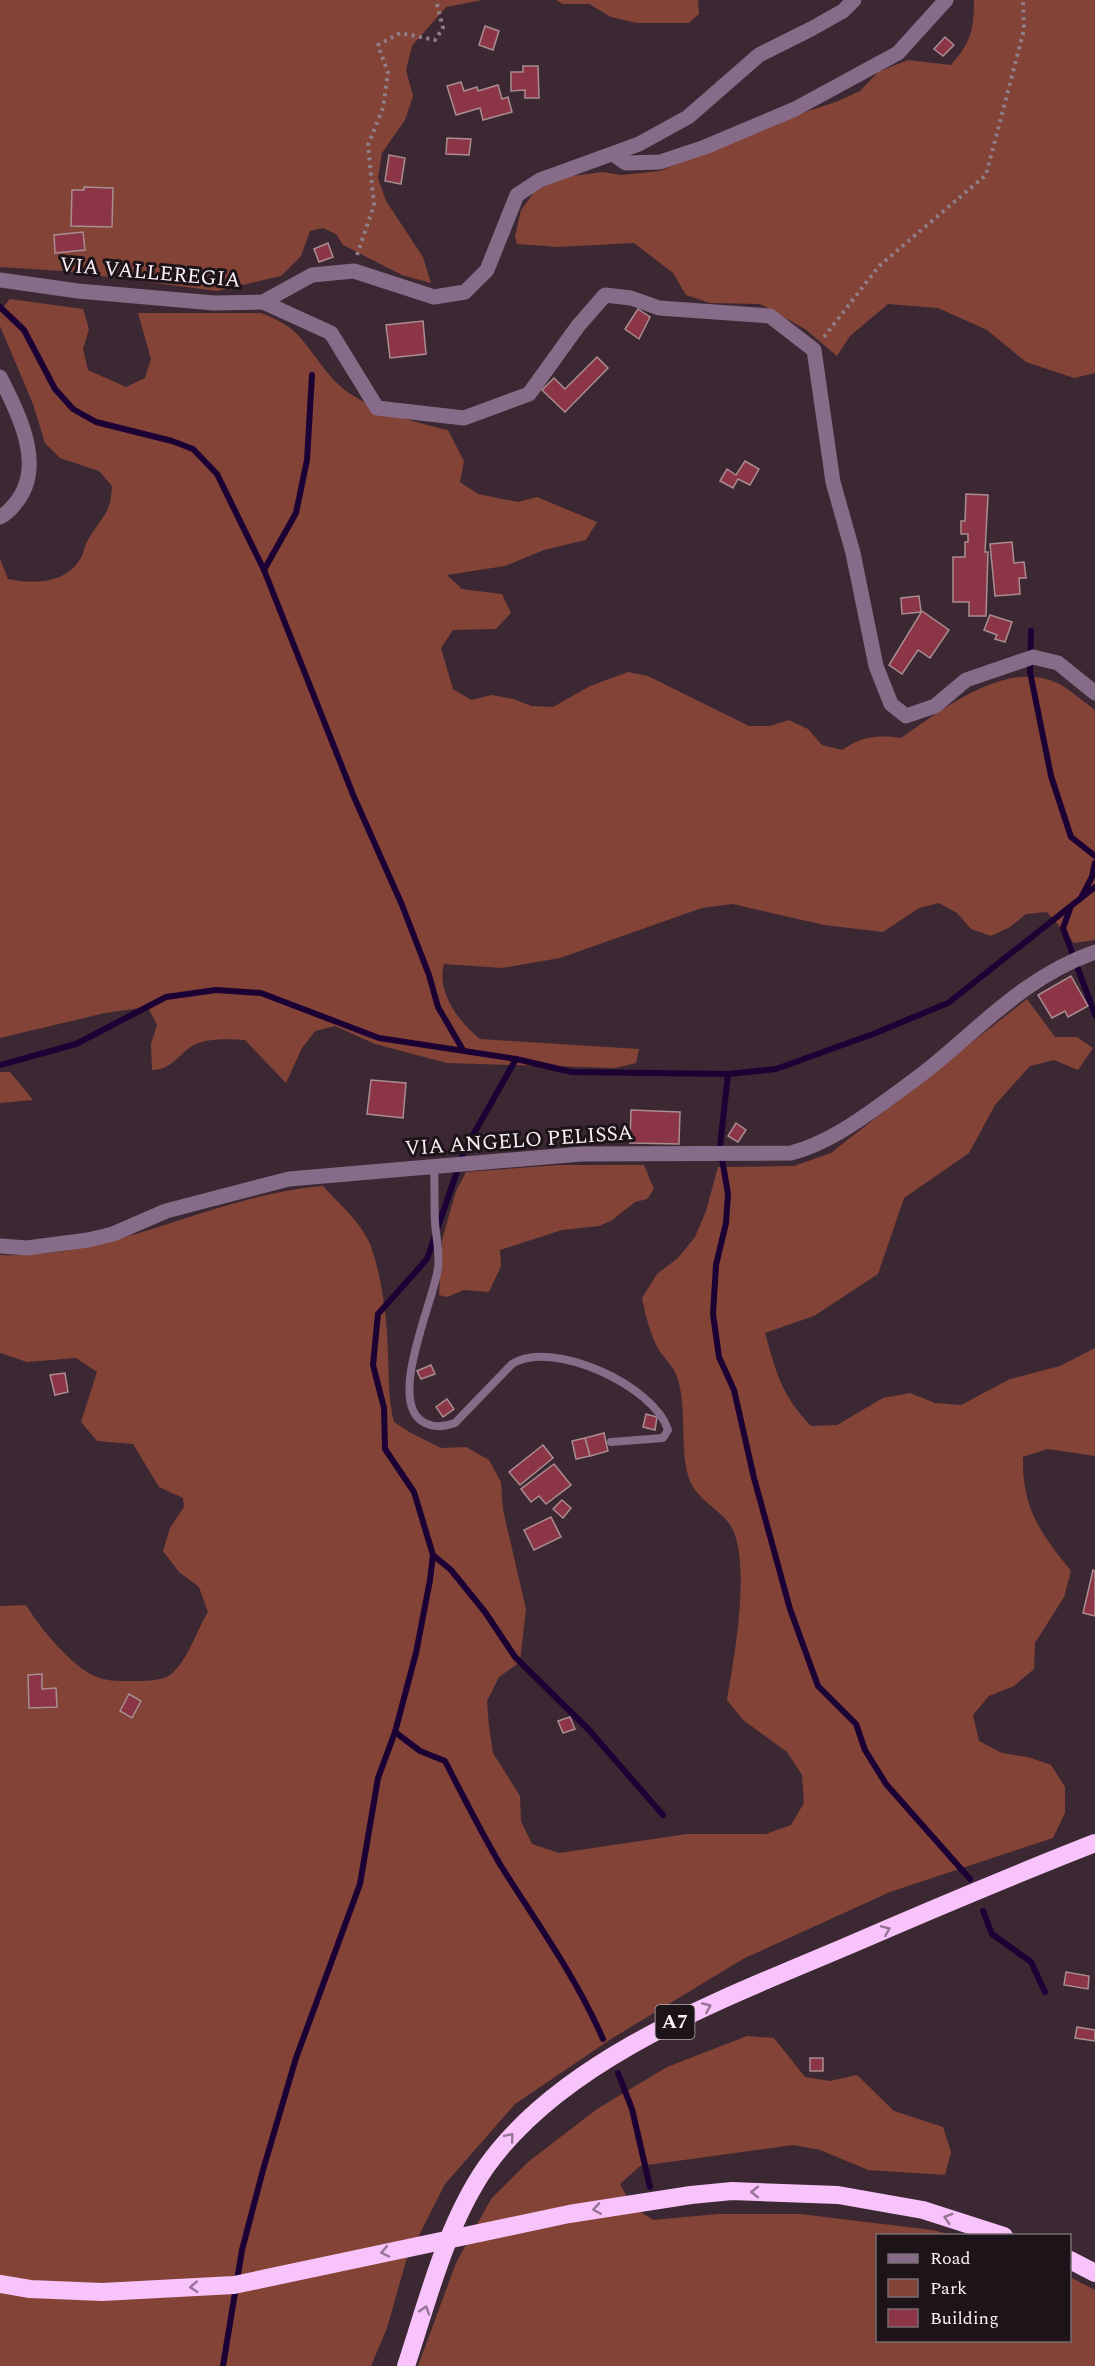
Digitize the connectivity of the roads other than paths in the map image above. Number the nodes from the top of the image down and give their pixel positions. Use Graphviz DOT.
graph roads {
  1 [pos="854,0"];
  2 [pos="946,0"];
  3 [pos="613,154"];
  4 [pos="0,280"];
  5 [pos="263,302"];
  6 [pos="0,377"];
  7 [pos="0,517"];
  8 [pos="1095,693"];
  9 [pos="1095,952"];
  10 [pos="434,1167"];
  11 [pos="0,1246"];
  12 [pos="610,1442"];
  13 [pos="1095,1843"];
  14 [pos="1001,2234"];
  15 [pos="1071,2261"];
  16 [pos="1095,2273"];
  17 [pos="0,2284"];
  18 [pos="406,2366"];
  1 -- 3 [label="street, VIA VALLEREGIA"];
  2 -- 3 [label="street"];
  3 -- 5 [label="street, VIA VALLEREGIA"];
  4 -- 5 [label="street, VIA VALLEREGIA"];
  5 -- 8 [label="street"];
  6 -- 7 [label="street"];
  9 -- 10 [label="street, VIA ANGELO PELISSA"];
  10 -- 11 [label="street, VIA ANGELO PELISSA"];
  10 -- 12 [label="lane"];
  18 -- 13 [label="highway, A7, one-way"];
  14 -- 17 [label="highway, one-way"];
  15 -- 16 [label="highway"];
}
